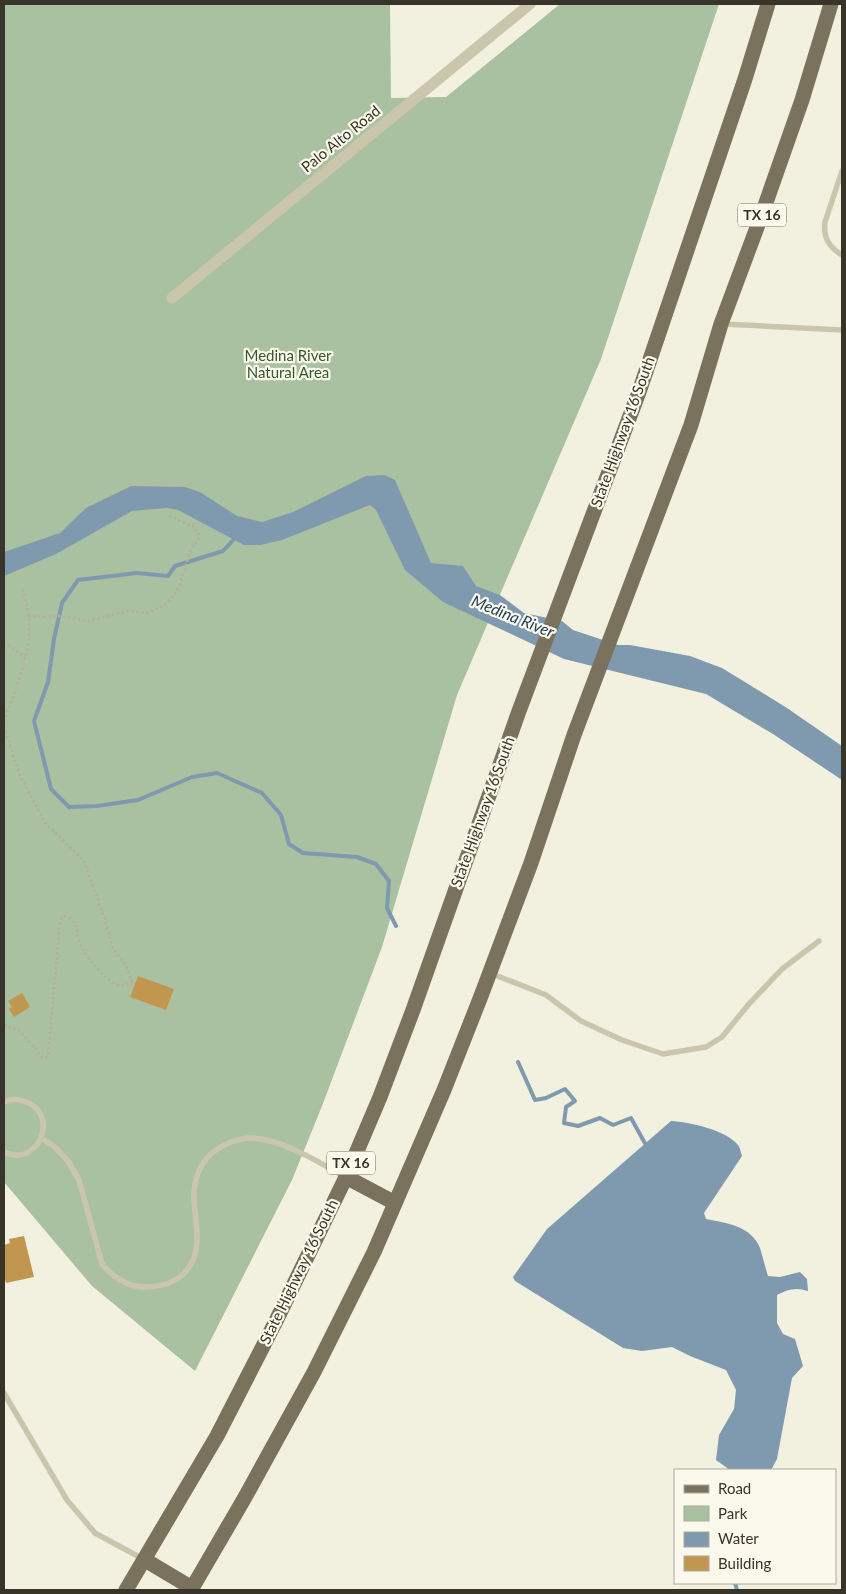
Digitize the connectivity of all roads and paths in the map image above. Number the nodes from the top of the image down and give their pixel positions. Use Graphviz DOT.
graph roads {
  1 [pos="530,4"];
  2 [pos="768,4"];
  3 [pos="831,4"];
  4 [pos="842,171"];
  5 [pos="842,256"];
  6 [pos="172,298"];
  7 [pos="721,324"];
  8 [pos="842,330"];
  9 [pos="167,515"];
  10 [pos="22,586"];
  11 [pos="28,616"];
  12 [pos="4,642"];
  13 [pos="25,657"];
  14 [pos="4,724"];
  15 [pos="819,941"];
  16 [pos="490,973"];
  17 [pos="4,1025"];
  18 [pos="4,1102"];
  19 [pos="41,1138"];
  20 [pos="4,1152"];
  21 [pos="346,1176"];
  22 [pos="395,1203"];
  23 [pos="4,1393"];
  24 [pos="145,1560"];
  25 [pos="193,1589"];
  26 [pos="126,1590"];
  1 -- 6 [label="street, Palo Alto Road"];
  2 -- 21 [label="main road, State Highway 16 South / TX 16"];
  3 -- 7 [label="main road, TX 16"];
  4 -- 5 [label="lane"];
  7 -- 8 [label="lane"];
  7 -- 16 [label="main road, TX 16"];
  9 -- 11 [label="path"];
  10 -- 11 [label="path"];
  11 -- 13 [label="path"];
  12 -- 13 [label="path"];
  13 -- 14 [label="path"];
  14 -- 17 [label="path"];
  15 -- 16 [label="lane"];
  16 -- 22 [label="main road, TX 16"];
  18 -- 19 [label="lane"];
  19 -- 20 [label="lane"];
  19 -- 21 [label="lane"];
  21 -- 22 [label="main road"];
  21 -- 24 [label="main road, State Highway 16 South / TX 16"];
  22 -- 25 [label="main road, TX 16"];
  23 -- 24 [label="lane"];
  24 -- 25 [label="main road"];
  24 -- 26 [label="main road, State Highway 16 South / TX 16"];
}
